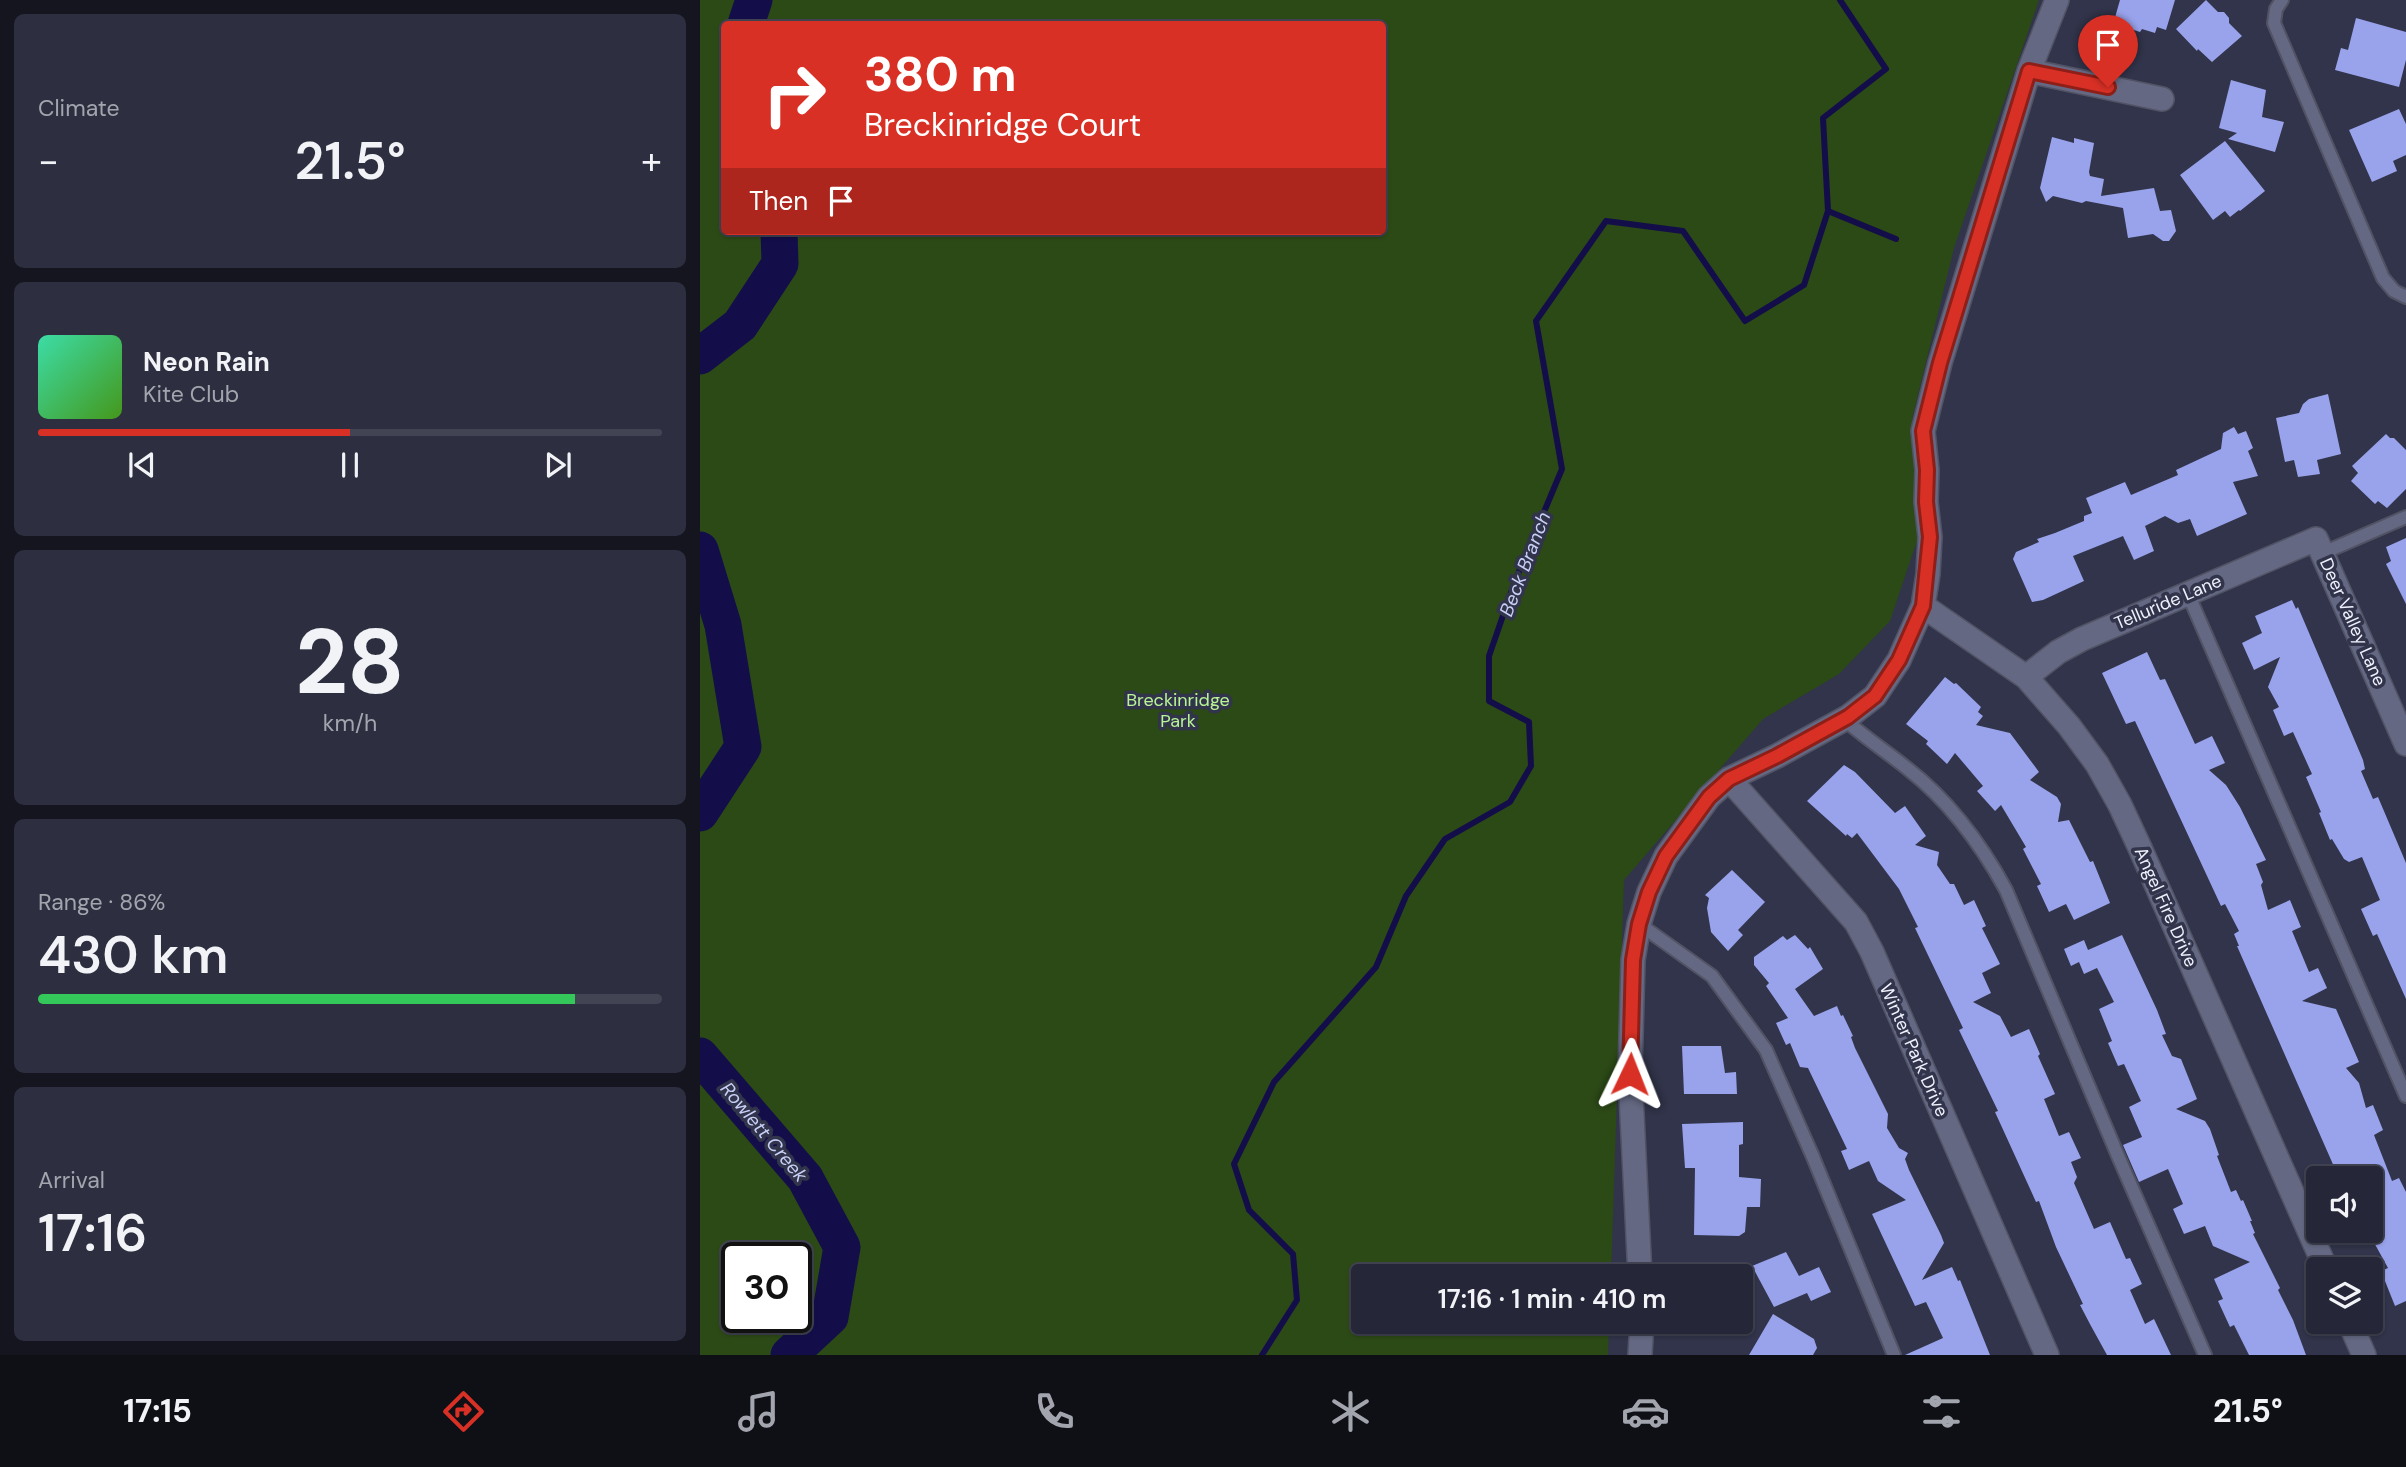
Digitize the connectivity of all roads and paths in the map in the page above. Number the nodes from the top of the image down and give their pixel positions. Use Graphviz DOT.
graph roads {
  1 [pos="2057,0"];
  2 [pos="2282,0"];
  3 [pos="2029,71"];
  4 [pos="2162,99"];
  5 [pos="2406,297"];
  6 [pos="2406,517"];
  7 [pos="2320,546"];
  8 [pos="2188,594"];
  9 [pos="1923,606"];
  10 [pos="2026,677"];
  11 [pos="1844,719"];
  12 [pos="2406,744"];
  13 [pos="1729,779"];
  14 [pos="1639,924"];
  15 [pos="2406,1096"];
  16 [pos="2321,1257"];
  17 [pos="1639,1264"];
  18 [pos="1641,1334"];
  19 [pos="2355,1334"];
  20 [pos="1640,1355"];
  21 [pos="1894,1355"];
  22 [pos="2047,1355"];
  23 [pos="2205,1355"];
  24 [pos="2364,1355"];
  1 -- 3 [label="street"];
  2 -- 5 [label="lane"];
  3 -- 4 [label="street"];
  3 -- 9 [label="street"];
  6 -- 7 [label="lane"];
  7 -- 8 [label="street, Telluride Lane"];
  7 -- 12 [label="street, Deer Valley Lane"];
  8 -- 10 [label="street, Telluride Lane"];
  8 -- 15 [label="lane"];
  9 -- 10 [label="street, Angel Fire Drive"];
  9 -- 11 [label="street"];
  10 -- 16 [label="street, Angel Fire Drive"];
  11 -- 13 [label="street"];
  11 -- 23 [label="lane"];
  13 -- 14 [label="street"];
  13 -- 22 [label="street, Winter Park Drive"];
  14 -- 17 [label="street"];
  14 -- 21 [label="lane"];
  18 -- 20 [label="street"];
  19 -- 24 [label="street"];
}
